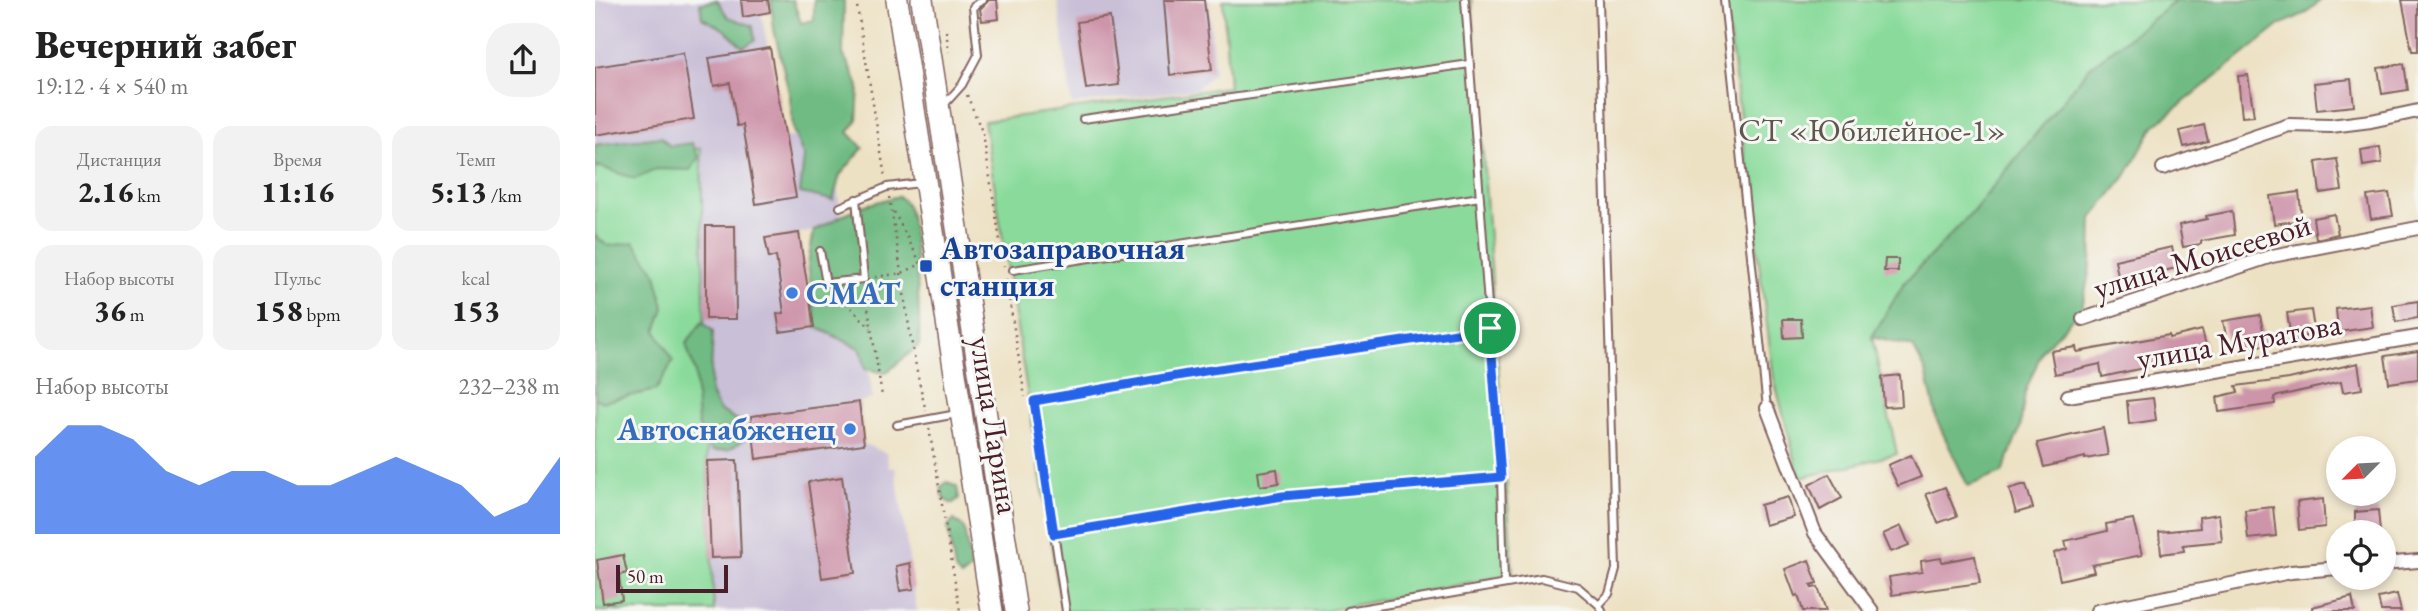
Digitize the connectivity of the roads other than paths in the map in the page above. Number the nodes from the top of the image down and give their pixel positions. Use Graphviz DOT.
graph roads {
  1 [pos="897,0"];
  2 [pos="922,0"];
  3 [pos="983,0"];
  4 [pos="1465,0"];
  5 [pos="1599,0"];
  6 [pos="1724,0"];
  7 [pos="1470,64"];
  8 [pos="937,111"];
  9 [pos="2418,111"];
  10 [pos="1083,119"];
  11 [pos="2163,168"];
  12 [pos="925,183"];
  13 [pos="1480,197"];
  14 [pos="856,200"];
  15 [pos="840,207"];
  16 [pos="2418,228"];
  17 [pos="820,251"];
  18 [pos="1013,270"];
  19 [pos="2083,319"];
  20 [pos="1490,328"];
  21 [pos="2418,337"];
  22 [pos="2068,396"];
  23 [pos="1767,408"];
  24 [pos="962,414"];
  25 [pos="897,425"];
  26 [pos="1501,477"];
  27 [pos="1054,534"];
  28 [pos="2418,561"];
  29 [pos="2396,563"];
  30 [pos="2326,569"];
  31 [pos="1504,582"];
  32 [pos="1600,608"];
  33 [pos="992,611"];
  34 [pos="1016,611"];
  35 [pos="1066,611"];
  36 [pos="1348,611"];
  37 [pos="1872,611"];
  38 [pos="2097,611"];
  1 -- 12 [label="main road, улица Ларина"];
  2 -- 8 [label="main road, улица Ларина"];
  3 -- 8 [label="lane"];
  4 -- 7 [label="lane"];
  5 -- 32 [label="lane"];
  6 -- 23 [label="lane"];
  7 -- 10 [label="lane"];
  7 -- 13 [label="lane"];
  8 -- 34 [label="main road, улица Ларина"];
  9 -- 11 [label="street"];
  12 -- 14 [label="lane"];
  12 -- 24 [label="main road, улица Ларина"];
  13 -- 18 [label="lane"];
  13 -- 20 [label="lane"];
  14 -- 15 [label="lane"];
  14 -- 17 [label="lane"];
  16 -- 19 [label="street, улица Моисеевой"];
  20 -- 26 [label="lane"];
  20 -- 27 [label="lane"];
  21 -- 22 [label="street, улица Муратова"];
  23 -- 37 [label="street"];
  24 -- 25 [label="lane"];
  24 -- 33 [label="main road, улица Ларина"];
  26 -- 27 [label="lane"];
  26 -- 31 [label="lane"];
  27 -- 35 [label="lane"];
  28 -- 29 [label="street"];
  30 -- 38 [label="street"];
  31 -- 32 [label="lane"];
  31 -- 36 [label="lane"];
}
